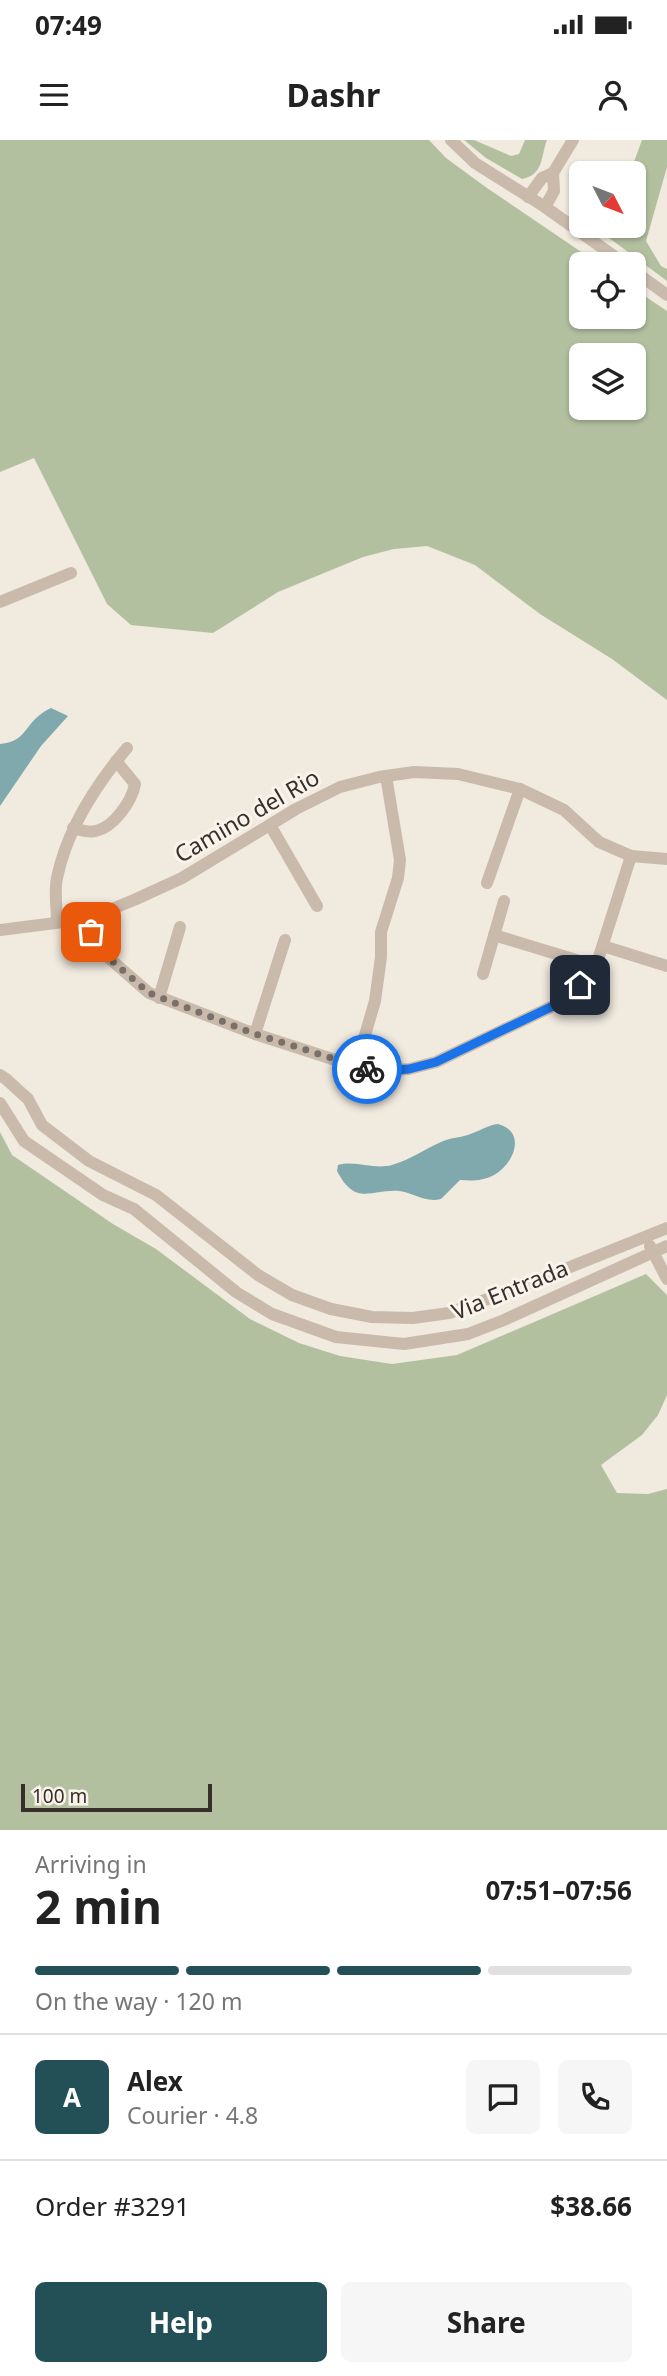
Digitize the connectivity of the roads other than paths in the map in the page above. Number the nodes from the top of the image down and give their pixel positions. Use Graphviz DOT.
graph roads {
  1 [pos="451,140"];
  2 [pos="573,140"];
  3 [pos="553,173"];
  4 [pos="528,197"];
  5 [pos="545,207"];
  6 [pos="608,252"];
  7 [pos="646,280"];
  8 [pos="667,295"];
  9 [pos="71,573"];
  10 [pos="0,602"];
  11 [pos="127,748"];
  12 [pos="116,761"];
  13 [pos="386,776"];
  14 [pos="520,789"];
  15 [pos="270,825"];
  16 [pos="73,828"];
  17 [pos="631,856"];
  18 [pos="667,859"];
  19 [pos="487,883"];
  20 [pos="504,901"];
  21 [pos="317,906"];
  22 [pos="87,919"];
  23 [pos="57,922"];
  24 [pos="180,927"];
  25 [pos="0,930"];
  26 [pos="494,935"];
  27 [pos="285,940"];
  28 [pos="603,946"];
  29 [pos="596,966"];
  30 [pos="667,966"];
  31 [pos="483,974"];
  32 [pos="159,998"];
  33 [pos="255,1034"];
  34 [pos="356,1066"];
  35 [pos="0,1075"];
  36 [pos="28,1099"];
  37 [pos="0,1103"];
  38 [pos="8,1115"];
  39 [pos="122,1177"];
  40 [pos="110,1199"];
  41 [pos="667,1228"];
  42 [pos="646,1236"];
  43 [pos="667,1246"];
  44 [pos="652,1252"];
  45 [pos="667,1279"];
  1 -- 4 [label="street"];
  2 -- 3 [label="street"];
  3 -- 4 [label="street"];
  3 -- 5 [label="street"];
  4 -- 5 [label="street"];
  5 -- 6 [label="street"];
  7 -- 8 [label="street"];
  9 -- 10 [label="street"];
  11 -- 12 [label="street"];
  12 -- 16 [label="street"];
  12 -- 16 [label="street"];
  13 -- 14 [label="street, Camino del Rio"];
  13 -- 15 [label="street, Camino del Rio"];
  13 -- 34 [label="street"];
  14 -- 17 [label="street, Camino del Rio"];
  14 -- 19 [label="street"];
  15 -- 21 [label="street"];
  15 -- 22 [label="street, Camino del Rio"];
  16 -- 23 [label="street"];
  17 -- 18 [label="street, Camino del Rio"];
  17 -- 28 [label="street"];
  20 -- 26 [label="street"];
  22 -- 23 [label="street, Camino del Rio"];
  22 -- 32 [label="street"];
  23 -- 25 [label="street, Camino del Rio"];
  24 -- 32 [label="street"];
  26 -- 29 [label="street"];
  26 -- 31 [label="street"];
  27 -- 33 [label="street"];
  28 -- 29 [label="street"];
  28 -- 30 [label="street"];
  29 -- 34 [label="street"];
  32 -- 33 [label="street"];
  33 -- 34 [label="street"];
  35 -- 36 [label="street, Via Entrada"];
  36 -- 38 [label="street"];
  36 -- 39 [label="street, Via Entrada"];
  37 -- 38 [label="street, Via Entrada"];
  38 -- 40 [label="street, Via Entrada"];
  39 -- 40 [label="street"];
  39 -- 42 [label="street, Via Entrada"];
  40 -- 44 [label="street, Via Entrada"];
  41 -- 42 [label="street, Via Entrada"];
  42 -- 44 [label="street"];
  43 -- 44 [label="street, Via Entrada"];
  44 -- 45 [label="street"];
}
